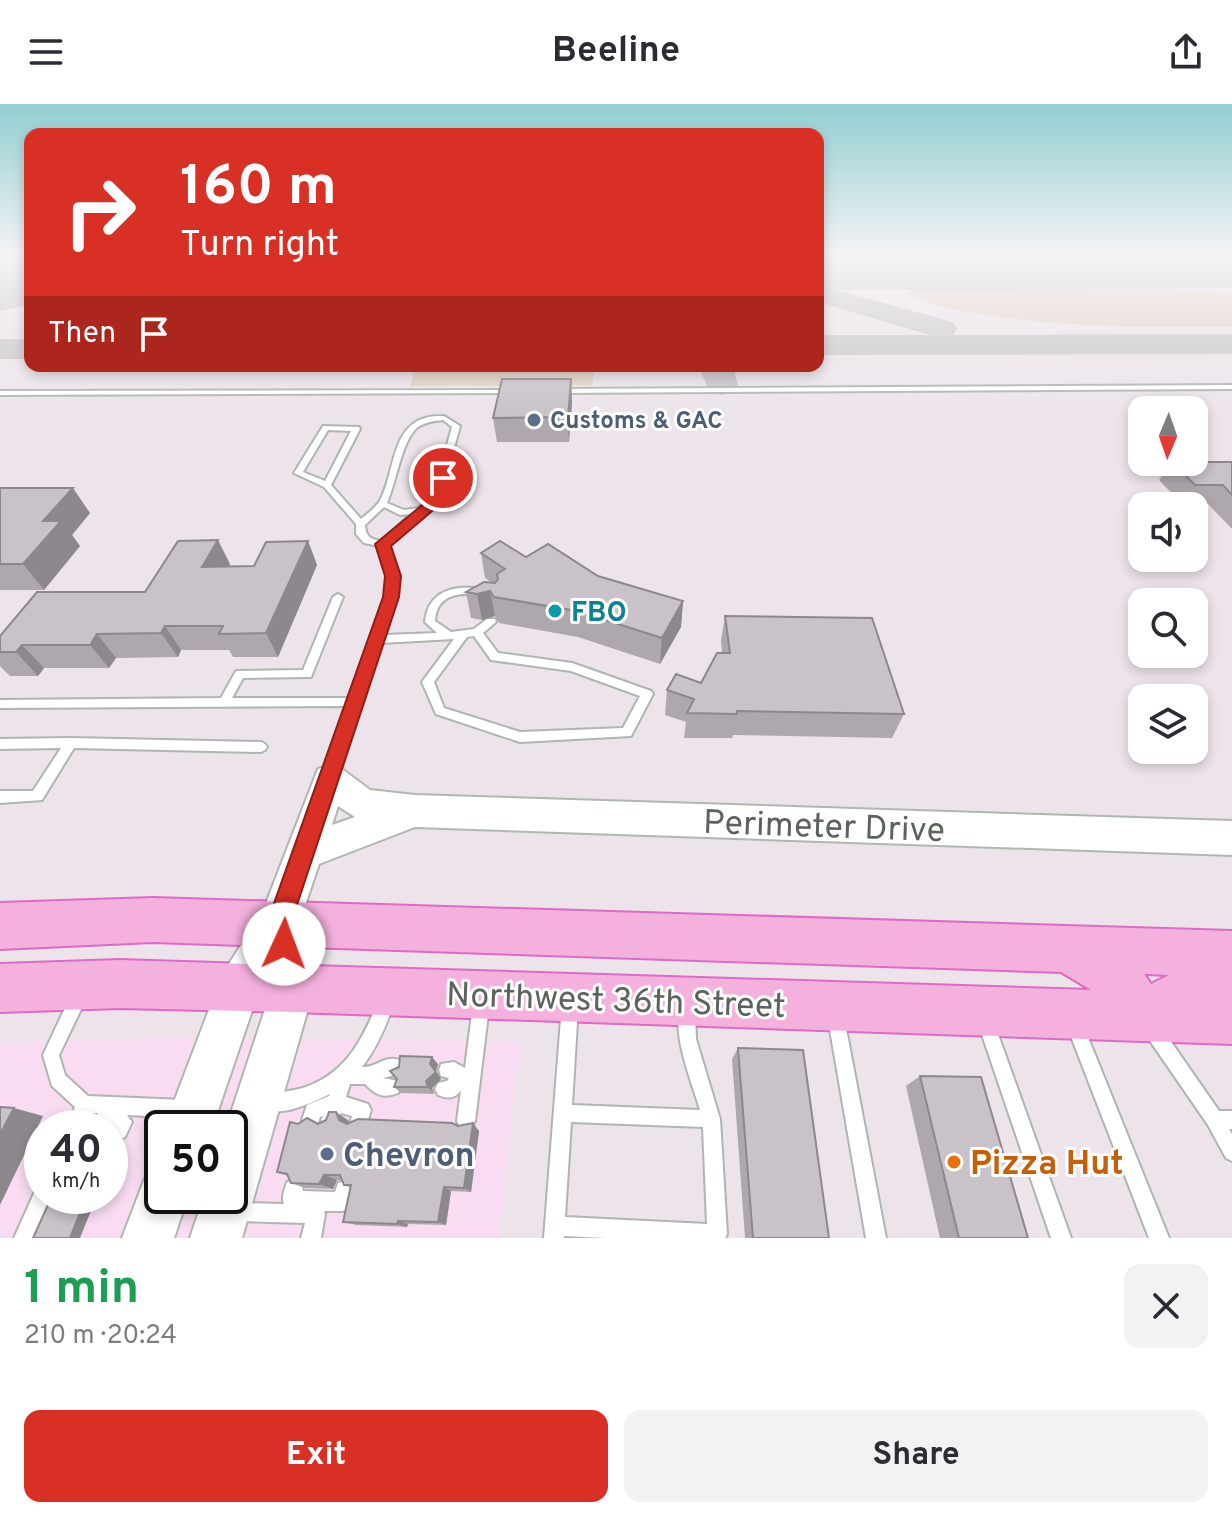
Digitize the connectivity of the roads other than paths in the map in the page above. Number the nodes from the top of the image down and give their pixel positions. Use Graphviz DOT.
graph roads {
  1 [pos="1232,387"];
  2 [pos="514,391"];
  3 [pos="545,391"];
  4 [pos="0,393"];
  5 [pos="327,485"];
  6 [pos="383,504"];
  7 [pos="425,509"];
  8 [pos="360,524"];
  9 [pos="383,544"];
  10 [pos="338,597"];
  11 [pos="492,598"];
  12 [pos="491,622"];
  13 [pos="477,632"];
  14 [pos="456,635"];
  15 [pos="377,639"];
  16 [pos="355,702"];
  17 [pos="224,703"];
  18 [pos="0,704"];
  19 [pos="71,743"];
  20 [pos="0,744"];
  21 [pos="261,747"];
  22 [pos="330,779"];
  23 [pos="0,797"];
  24 [pos="415,811"];
  25 [pos="1232,838"];
  26 [pos="305,852"];
  27 [pos="279,923"];
  28 [pos="0,926"];
  29 [pos="1065,948"];
  30 [pos="1232,954"];
  31 [pos="1232,980"];
  32 [pos="85,985"];
  33 [pos="238,988"];
  34 [pos="293,988"];
  35 [pos="389,991"];
  36 [pos="10,994"];
  37 [pos="483,994"];
  38 [pos="571,998"];
  39 [pos="687,1001"];
  40 [pos="834,1006"];
  41 [pos="983,1012"];
  42 [pos="1071,1015"];
  43 [pos="1142,1015"];
  44 [pos="1232,1019"];
  45 [pos="397,1067"];
  46 [pos="460,1074"];
  47 [pos="344,1075"];
  48 [pos="369,1076"];
  49 [pos="392,1087"];
  50 [pos="444,1089"];
  51 [pos="85,1104"];
  52 [pos="257,1104"];
  53 [pos="82,1110"];
  54 [pos="95,1110"];
  55 [pos="194,1110"];
  56 [pos="332,1112"];
  57 [pos="563,1113"];
  58 [pos="711,1119"];
  59 [pos="1223,1119"];
  60 [pos="311,1120"];
  61 [pos="360,1120"];
  62 [pos="466,1121"];
  63 [pos="248,1134"];
  64 [pos="1232,1152"];
  65 [pos="294,1189"];
  66 [pos="345,1190"];
  67 [pos="311,1201"];
  68 [pos="248,1207"];
  69 [pos="35,1214"];
  70 [pos="157,1214"];
  71 [pos="555,1232"];
  72 [pos="24,1238"];
  73 [pos="148,1238"];
  74 [pos="311,1238"];
  75 [pos="876,1238"];
  76 [pos="1061,1238"];
  77 [pos="1159,1238"];
  1 -- 3 [label="lane"];
  2 -- 4 [label="lane"];
  5 -- 5 [label="lane"];
  5 -- 8 [label="lane"];
  6 -- 7 [label="lane"];
  6 -- 7 [label="lane"];
  6 -- 8 [label="lane"];
  7 -- 9 [label="lane"];
  8 -- 9 [label="lane"];
  9 -- 15 [label="lane"];
  10 -- 17 [label="lane"];
  11 -- 14 [label="lane"];
  12 -- 13 [label="lane"];
  13 -- 14 [label="lane"];
  13 -- 14 [label="lane"];
  14 -- 15 [label="lane"];
  15 -- 16 [label="lane"];
  16 -- 17 [label="lane"];
  16 -- 22 [label="lane"];
  17 -- 18 [label="lane"];
  19 -- 20 [label="lane"];
  19 -- 21 [label="lane"];
  19 -- 23 [label="lane"];
  22 -- 24 [label="street, Perimeter Drive"];
  22 -- 26 [label="street"];
  24 -- 25 [label="street, Perimeter Drive"];
  24 -- 26 [label="street, Perimeter Drive"];
  26 -- 27 [label="street"];
  27 -- 28 [label="main road"];
  27 -- 29 [label="main road"];
  27 -- 33 [label="street"];
  27 -- 34 [label="street"];
  29 -- 30 [label="main road"];
  29 -- 43 [label="main road"];
  31 -- 43 [label="main road"];
  32 -- 33 [label="main road, Northwest 36th Street"];
  32 -- 36 [label="main road, Northwest 36th Street"];
  32 -- 51 [label="lane"];
  33 -- 34 [label="main road, Northwest 36th Street"];
  33 -- 55 [label="street"];
  34 -- 35 [label="main road, Northwest 36th Street"];
  34 -- 52 [label="street"];
  35 -- 37 [label="main road, Northwest 36th Street"];
  35 -- 47 [label="lane"];
  37 -- 38 [label="main road, Northwest 36th Street"];
  37 -- 46 [label="lane"];
  38 -- 39 [label="main road, Northwest 36th Street"];
  38 -- 57 [label="lane"];
  39 -- 40 [label="main road, Northwest 36th Street"];
  39 -- 58 [label="lane"];
  40 -- 41 [label="main road, Northwest 36th Street"];
  40 -- 75 [label="lane"];
  41 -- 42 [label="main road, Northwest 36th Street"];
  41 -- 76 [label="lane"];
  42 -- 43 [label="main road, Northwest 36th Street"];
  42 -- 77 [label="lane"];
  43 -- 44 [label="main road, Northwest 36th Street"];
  43 -- 59 [label="lane"];
  45 -- 48 [label="lane"];
  46 -- 50 [label="lane"];
  46 -- 62 [label="lane"];
  47 -- 48 [label="lane"];
  47 -- 52 [label="lane"];
  47 -- 56 [label="lane"];
  48 -- 49 [label="lane"];
  51 -- 53 [label="lane"];
  51 -- 54 [label="lane"];
  52 -- 63 [label="street"];
  56 -- 60 [label="lane"];
  56 -- 61 [label="lane"];
  57 -- 58 [label="lane"];
  57 -- 71 [label="lane"];
  58 -- 71 [label="lane"];
  59 -- 64 [label="lane"];
  65 -- 67 [label="lane"];
  66 -- 67 [label="lane"];
  67 -- 68 [label="lane"];
  67 -- 74 [label="lane"];
  69 -- 72 [label="lane"];
  70 -- 73 [label="street"];
}
